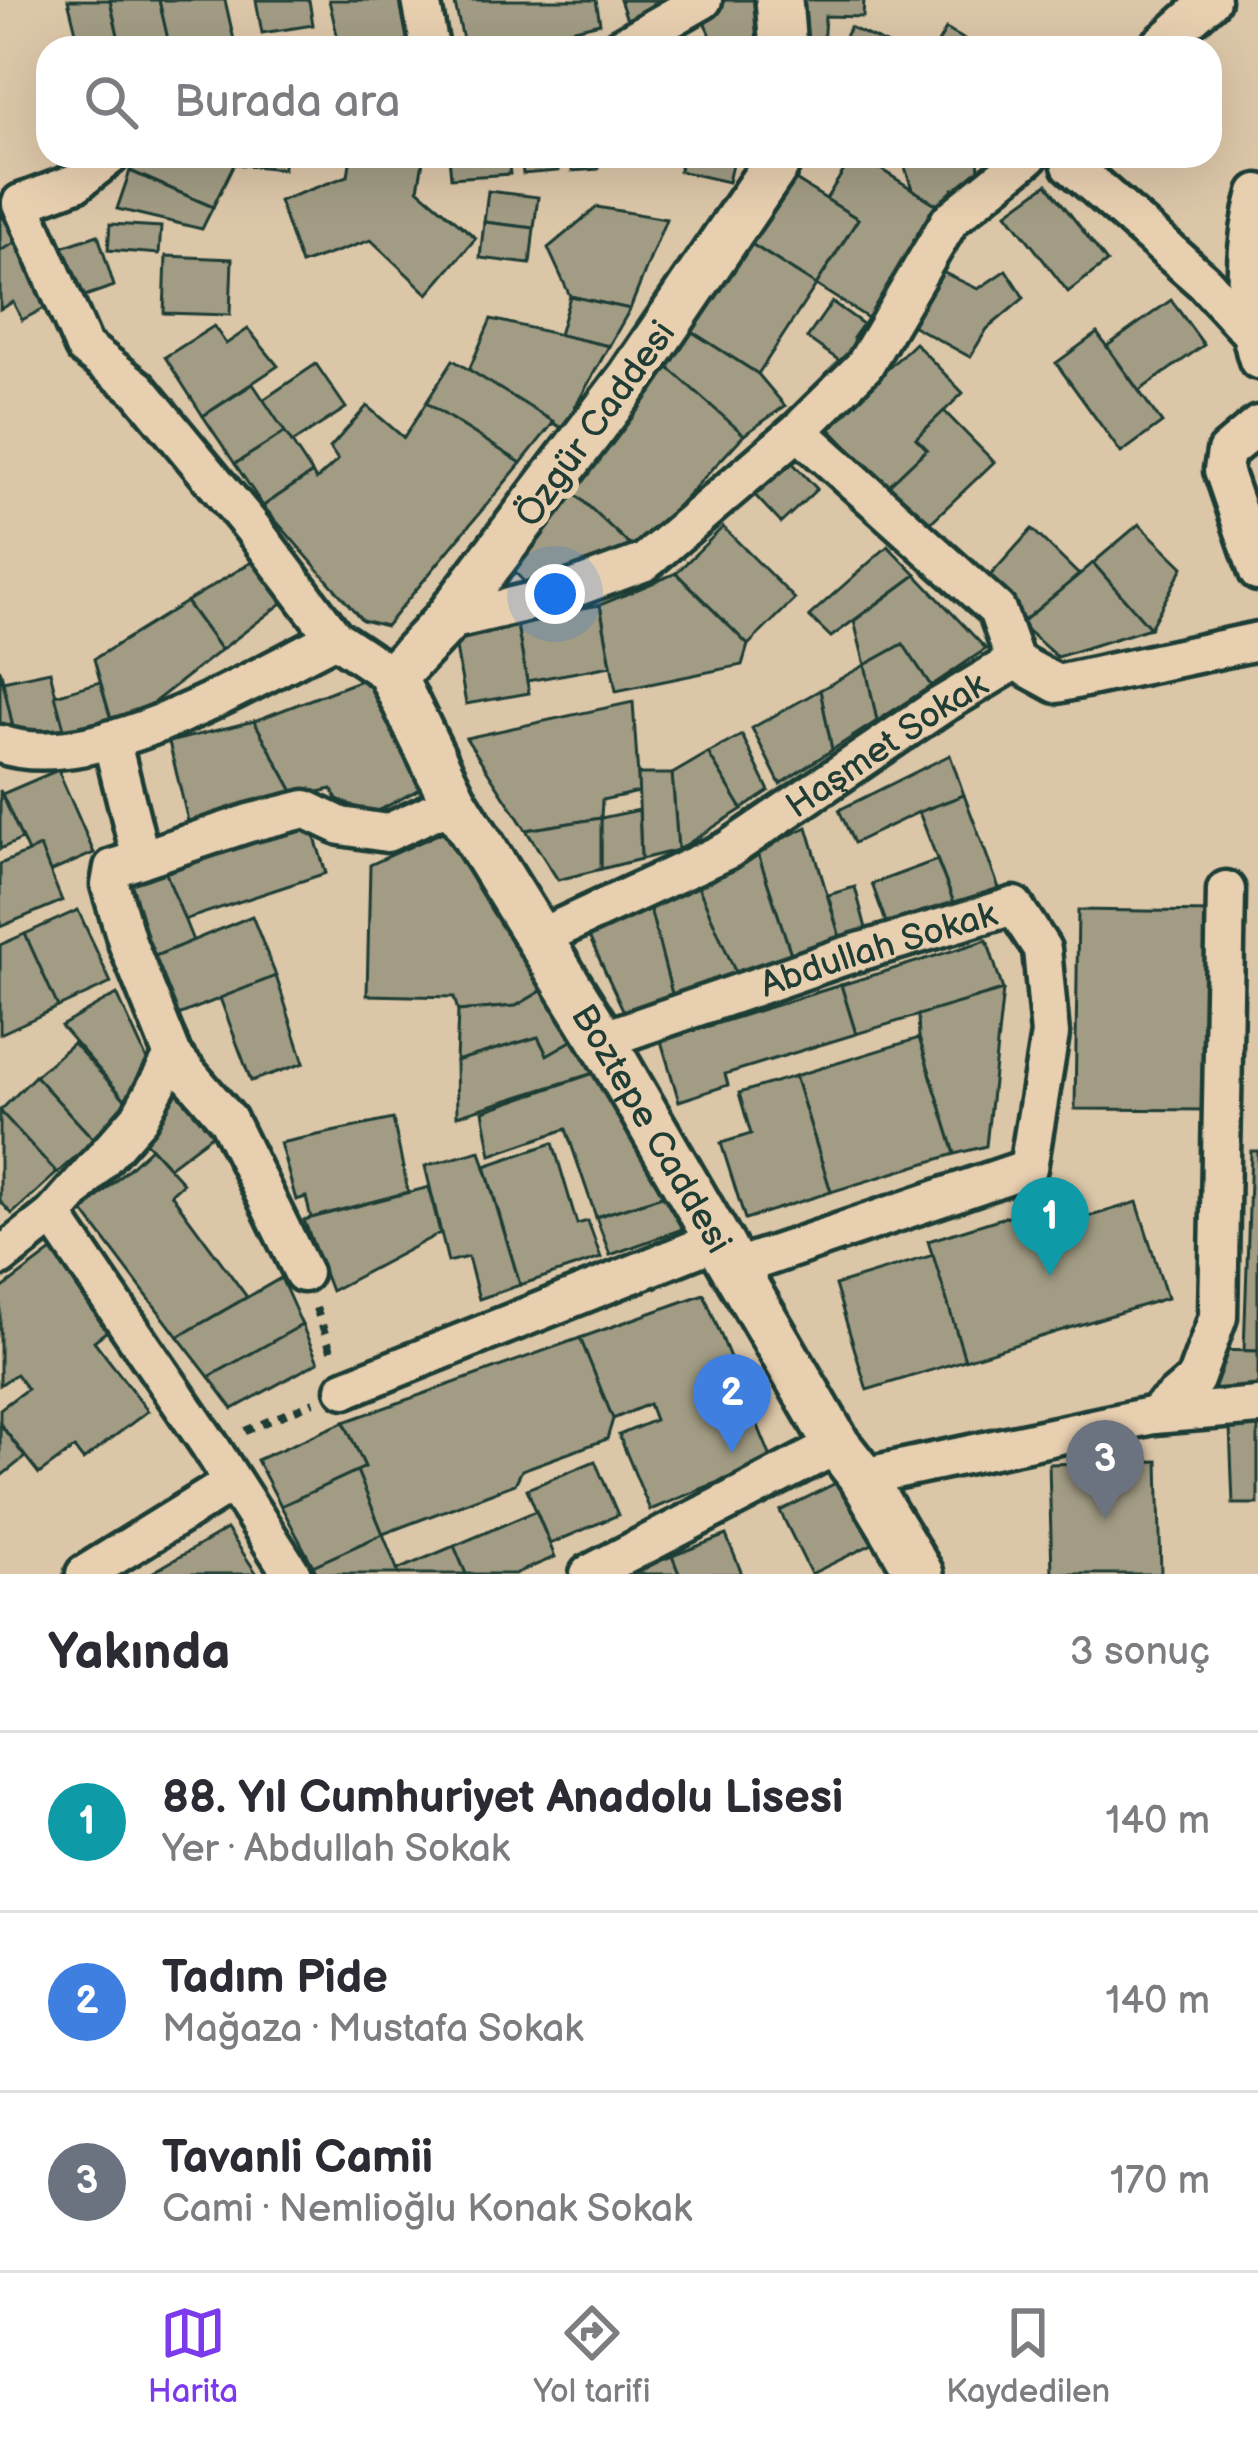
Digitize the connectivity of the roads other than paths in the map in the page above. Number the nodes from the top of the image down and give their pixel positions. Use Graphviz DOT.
graph roads {
  1 [pos="421,0"];
  2 [pos="703,0"];
  3 [pos="779,0"];
  4 [pos="1211,0"];
  5 [pos="428,36"];
  6 [pos="640,36"];
  7 [pos="782,36"];
  8 [pos="1170,36"];
  9 [pos="95,168"];
  10 [pos="773,168"];
  11 [pos="1014,168"];
  12 [pos="1076,168"];
  13 [pos="1258,193"];
  14 [pos="11,201"];
  15 [pos="1254,292"];
  16 [pos="1253,345"];
  17 [pos="1258,425"];
  18 [pos="798,430"];
  19 [pos="1258,572"];
  20 [pos="446,622"];
  21 [pos="335,638"];
  22 [pos="1258,640"];
  23 [pos="1015,661"];
  24 [pos="393,676"];
  25 [pos="111,739"];
  26 [pos="0,744"];
  27 [pos="454,802"];
  28 [pos="140,859"];
  29 [pos="1226,890"];
  30 [pos="536,939"];
  31 [pos="602,1040"];
  32 [pos="173,1056"];
  33 [pos="53,1215"];
  34 [pos="726,1254"];
  35 [pos="0,1257"];
  36 [pos="303,1273"];
  37 [pos="345,1389"];
  38 [pos="1258,1406"];
  39 [pos="1154,1415"];
  40 [pos="849,1461"];
  41 [pos="232,1483"];
  42 [pos="85,1574"];
  43 [pos="292,1574"];
  44 [pos="590,1574"];
  45 [pos="920,1574"];
  1 -- 5 [label="street"];
  2 -- 6 [label="street"];
  3 -- 7 [label="street"];
  4 -- 8 [label="street"];
  9 -- 14 [label="street"];
  10 -- 20 [label="street, Özgür Caddesi"];
  11 -- 18 [label="street"];
  12 -- 16 [label="street"];
  13 -- 15 [label="street"];
  14 -- 21 [label="street"];
  15 -- 16 [label="street"];
  17 -- 19 [label="street"];
  18 -- 20 [label="street"];
  18 -- 23 [label="street, Haşmet Sokak"];
  20 -- 24 [label="street, Özgür Caddesi"];
  21 -- 24 [label="street"];
  21 -- 25 [label="street"];
  22 -- 23 [label="street"];
  23 -- 30 [label="street, Haşmet Sokak"];
  24 -- 27 [label="street, Boztepe Caddesi"];
  25 -- 26 [label="street"];
  25 -- 28 [label="street"];
  27 -- 28 [label="street"];
  27 -- 30 [label="street, Boztepe Caddesi"];
  28 -- 32 [label="street"];
  29 -- 39 [label="street"];
  30 -- 31 [label="street, Boztepe Caddesi"];
  31 -- 34 [label="street, Boztepe Caddesi"];
  31 -- 34 [label="street, Abdullah Sokak"];
  32 -- 33 [label="street"];
  32 -- 36 [label="street"];
  33 -- 35 [label="street"];
  33 -- 41 [label="street"];
  34 -- 37 [label="street"];
  34 -- 40 [label="street, Boztepe Caddesi"];
  38 -- 39 [label="street"];
  39 -- 40 [label="street"];
  40 -- 44 [label="street"];
  40 -- 45 [label="street, Boztepe Caddesi"];
  41 -- 42 [label="street"];
  41 -- 43 [label="street"];
}
